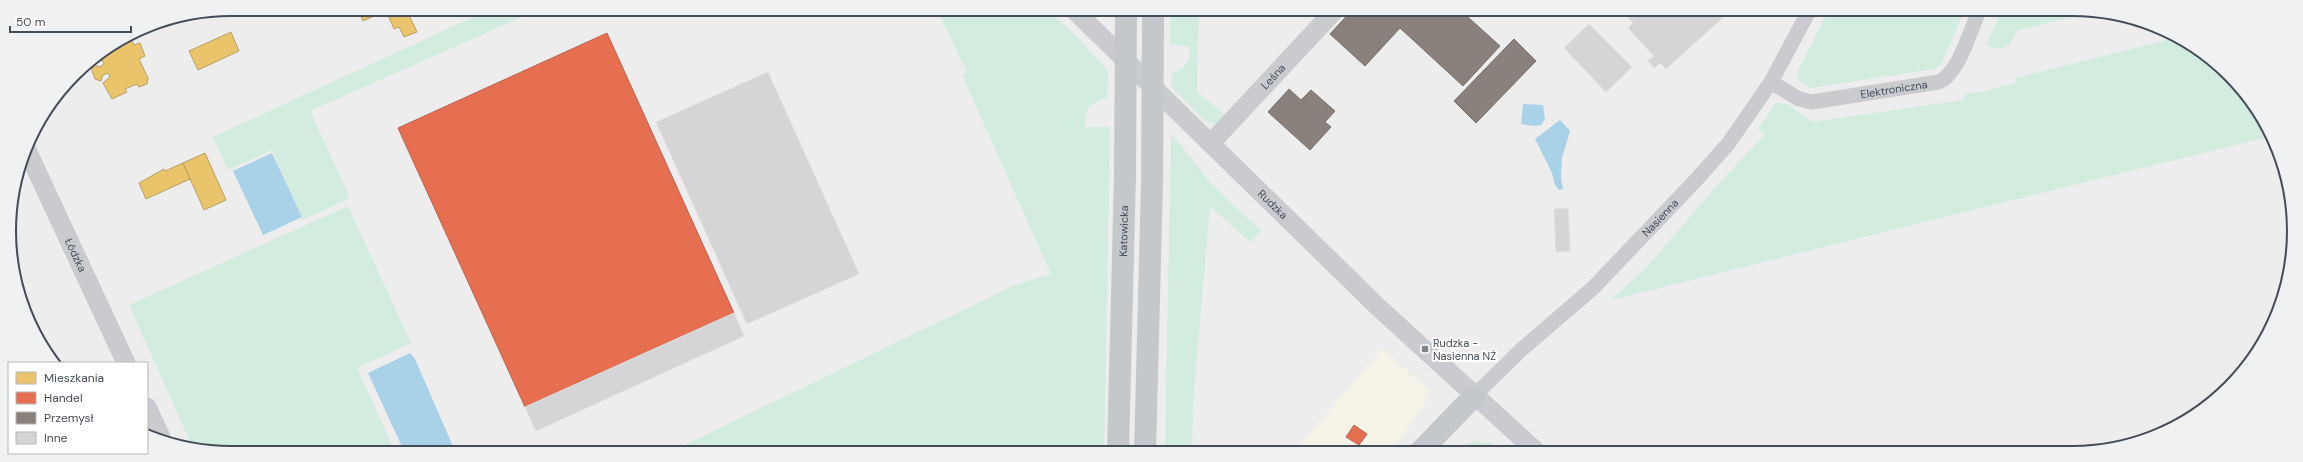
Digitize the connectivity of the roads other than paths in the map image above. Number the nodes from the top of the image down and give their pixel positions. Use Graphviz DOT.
graph roads {
  1 [pos="1080,16"];
  2 [pos="1126,16"];
  3 [pos="1153,16"];
  4 [pos="1329,16"];
  5 [pos="1806,16"];
  6 [pos="1977,16"];
  7 [pos="1771,82"];
  8 [pos="1211,143"];
  9 [pos="27,161"];
  10 [pos="126,362"];
  11 [pos="1474,396"];
  12 [pos="148,409"];
  13 [pos="160,434"];
  14 [pos="1118,446"];
  15 [pos="1145,446"];
  16 [pos="1426,446"];
  17 [pos="1530,446"];
  1 -- 8 [label="street, Rudzka"];
  2 -- 14 [label="main road, Katowicka, bridge"];
  3 -- 15 [label="main road, bridge"];
  4 -- 8 [label="street, Leśna"];
  5 -- 7 [label="street, Nasienna"];
  6 -- 7 [label="street, Elektroniczna"];
  7 -- 11 [label="street, Nasienna"];
  8 -- 11 [label="street, Rudzka"];
  9 -- 10 [label="street, Łódzka"];
  11 -- 16 [label="main road"];
  11 -- 17 [label="street, Rudzka"];
  12 -- 13 [label="street"];
}
